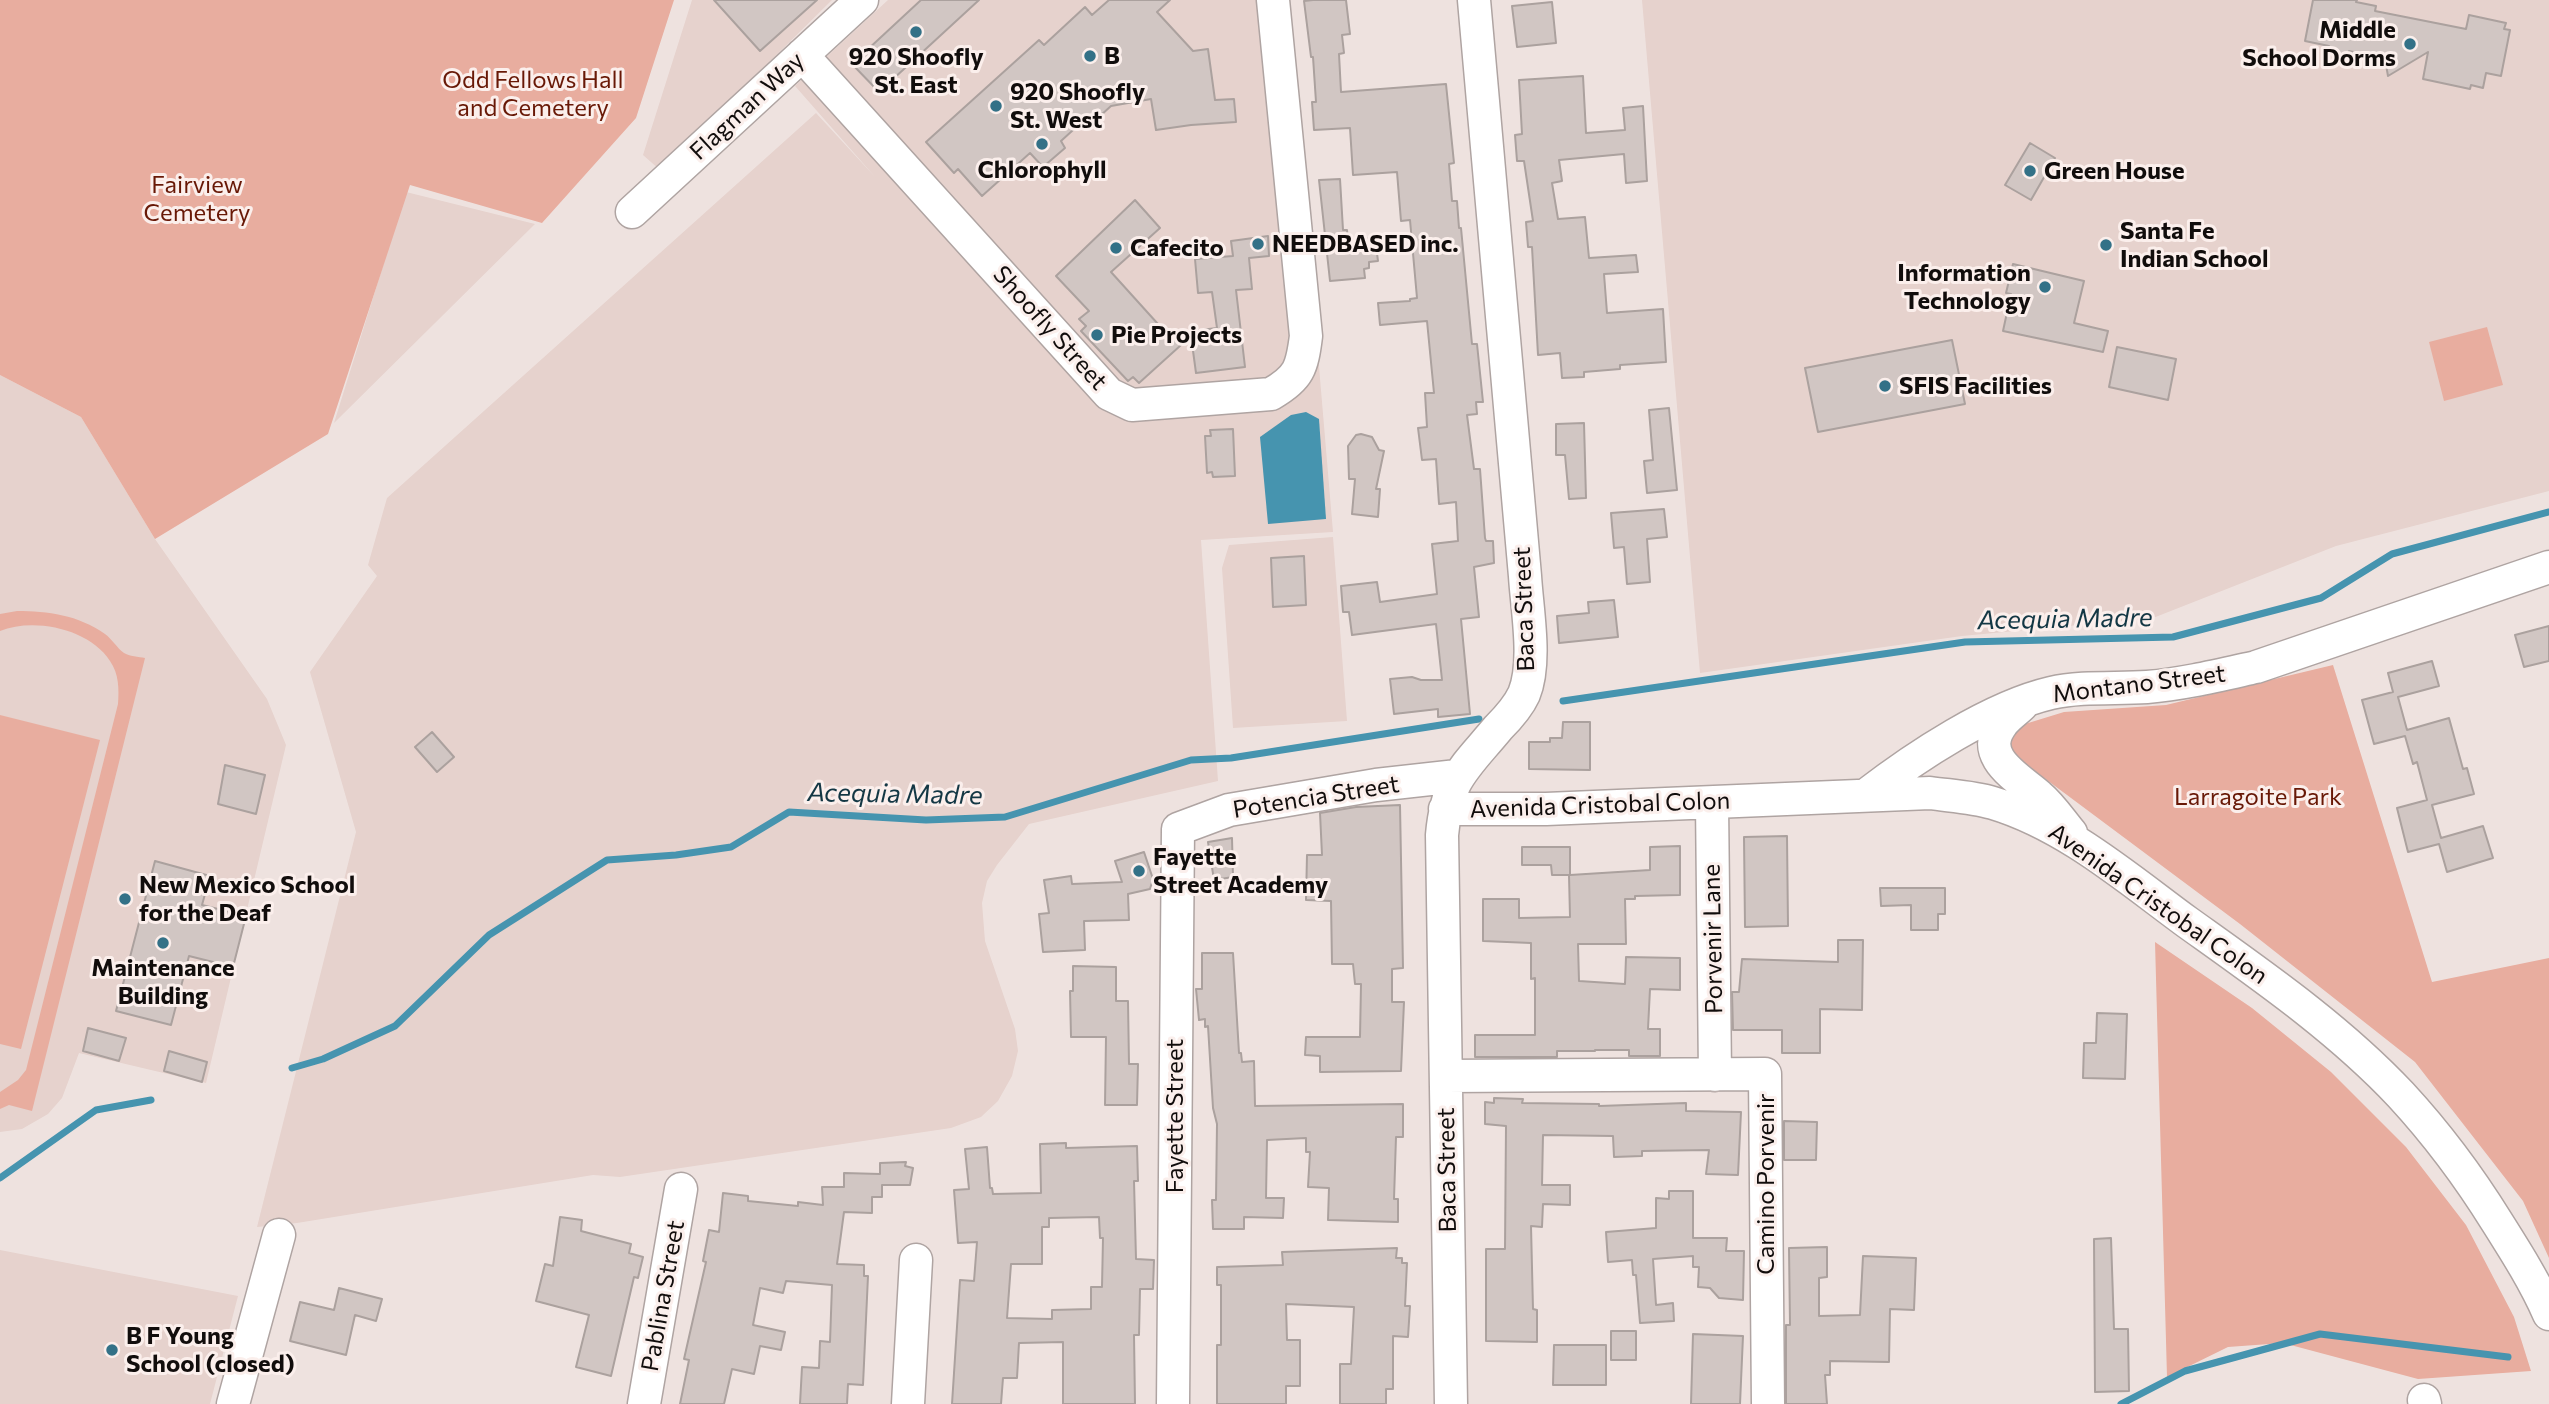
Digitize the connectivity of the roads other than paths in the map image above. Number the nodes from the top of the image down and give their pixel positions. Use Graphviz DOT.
graph roads {
  1 [pos="862,0"];
  2 [pos="1273,0"];
  3 [pos="1474,0"];
  4 [pos="802,55"];
  5 [pos="632,212"];
  6 [pos="2549,567"];
  7 [pos="2028,700"];
  8 [pos="1466,766"];
  9 [pos="1866,795"];
  10 [pos="1712,803"];
  11 [pos="1445,809"];
  12 [pos="1178,829"];
  13 [pos="2083,847"];
  14 [pos="1715,1075"];
  15 [pos="1446,1076"];
  16 [pos="681,1189"];
  17 [pos="279,1235"];
  18 [pos="916,1260"];
  19 [pos="2549,1314"];
  20 [pos="233,1404"];
  21 [pos="644,1404"];
  22 [pos="908,1404"];
  23 [pos="1173,1404"];
  24 [pos="1451,1404"];
  25 [pos="1768,1404"];
  1 -- 4 [label="street, Flagman Way"];
  2 -- 4 [label="street, Shoofly Street"];
  3 -- 8 [label="street, Baca Street"];
  4 -- 5 [label="street, Flagman Way"];
  6 -- 7 [label="street, Montano Street"];
  7 -- 9 [label="street, Montano Street"];
  7 -- 13 [label="street"];
  8 -- 11 [label="street, Baca Street"];
  8 -- 12 [label="street, Potencia Street"];
  9 -- 10 [label="street, Avenida Cristobal Colon"];
  9 -- 13 [label="street, Avenida Cristobal Colon"];
  10 -- 11 [label="street, Avenida Cristobal Colon"];
  10 -- 14 [label="street, Porvenir Lane"];
  11 -- 15 [label="street, Baca Street"];
  12 -- 23 [label="street, Fayette Street"];
  13 -- 19 [label="street, Avenida Cristobal Colon"];
  14 -- 15 [label="street, Camino Porvenir"];
  14 -- 25 [label="street, Camino Porvenir"];
  15 -- 24 [label="street, Baca Street"];
  16 -- 21 [label="street, Pablina Street"];
  17 -- 20 [label="street"];
  18 -- 22 [label="street"];
}
